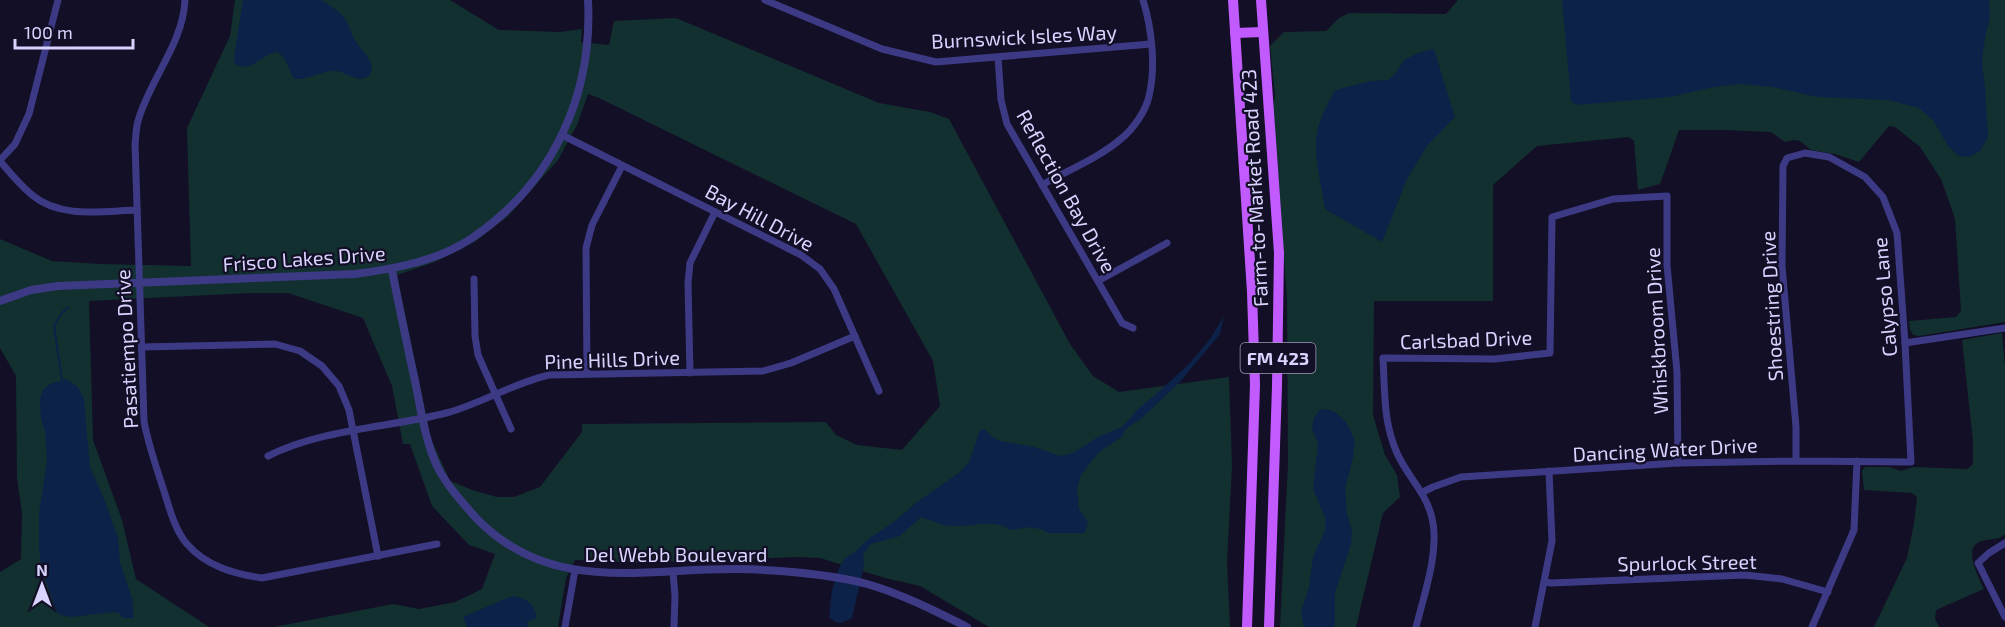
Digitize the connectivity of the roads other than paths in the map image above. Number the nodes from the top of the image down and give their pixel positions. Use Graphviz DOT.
graph roads {
  1 [pos="58,0"];
  2 [pos="185,0"];
  3 [pos="588,0"];
  4 [pos="765,0"];
  5 [pos="1143,0"];
  6 [pos="1233,0"];
  7 [pos="1261,0"];
  8 [pos="775,2"];
  9 [pos="1263,32"];
  10 [pos="1235,33"];
  11 [pos="1151,45"];
  12 [pos="998,57"];
  13 [pos="562,135"];
  14 [pos="1794,155"];
  15 [pos="0,160"];
  16 [pos="622,165"];
  17 [pos="1042,185"];
  18 [pos="137,210"];
  19 [pos="715,212"];
  20 [pos="1167,243"];
  21 [pos="392,270"];
  22 [pos="474,279"];
  23 [pos="1098,281"];
  24 [pos="139,283"];
  25 [pos="0,301"];
  26 [pos="1133,328"];
  27 [pos="2005,328"];
  28 [pos="855,336"];
  29 [pos="1905,343"];
  30 [pos="142,347"];
  31 [pos="1550,353"];
  32 [pos="690,373"];
  33 [pos="587,374"];
  34 [pos="879,391"];
  35 [pos="495,394"];
  36 [pos="423,417"];
  37 [pos="511,429"];
  38 [pos="354,431"];
  39 [pos="268,456"];
  40 [pos="1796,461"];
  41 [pos="1857,462"];
  42 [pos="1911,462"];
  43 [pos="1678,463"];
  44 [pos="1549,471"];
  45 [pos="1423,492"];
  46 [pos="2005,543"];
  47 [pos="437,544"];
  48 [pos="378,556"];
  49 [pos="576,570"];
  50 [pos="673,572"];
  51 [pos="1545,582"];
  52 [pos="1828,592"];
  53 [pos="2005,617"];
  54 [pos="949,623"];
  55 [pos="566,627"];
  56 [pos="674,627"];
  57 [pos="967,627"];
  58 [pos="1247,627"];
  59 [pos="1269,627"];
  60 [pos="1416,627"];
  61 [pos="1535,627"];
  62 [pos="1812,627"];
  1 -- 15 [label="street"];
  2 -- 18 [label="street, Pasatiempo Drive"];
  3 -- 13 [label="street, Frisco Lakes Drive"];
  4 -- 8 [label="street, Burnswick Isles Way"];
  5 -- 11 [label="street"];
  6 -- 10 [label="main road, Farm-to-Market Road 423 / FM 423"];
  7 -- 9 [label="main road, Farm-to-Market Road 423 / FM 423"];
  8 -- 12 [label="street, Burnswick Isles Way"];
  9 -- 10 [label="main road"];
  9 -- 59 [label="main road, Farm-to-Market Road 423 / FM 423"];
  10 -- 58 [label="main road, Farm-to-Market Road 423 / FM 423"];
  11 -- 12 [label="street, Burnswick Isles Way"];
  11 -- 17 [label="street"];
  12 -- 17 [label="street, Reflection Bay Drive"];
  13 -- 16 [label="street, Bay Hill Drive"];
  13 -- 21 [label="street, Frisco Lakes Drive"];
  14 -- 29 [label="street, Calypso Lane"];
  14 -- 40 [label="street, Shoestring Drive"];
  15 -- 18 [label="street"];
  16 -- 19 [label="street, Bay Hill Drive"];
  16 -- 33 [label="street"];
  17 -- 23 [label="street, Reflection Bay Drive"];
  18 -- 24 [label="street, Pasatiempo Drive"];
  19 -- 28 [label="street, Bay Hill Drive"];
  19 -- 32 [label="street"];
  20 -- 23 [label="street"];
  21 -- 24 [label="street, Frisco Lakes Drive"];
  21 -- 36 [label="street, Del Webb Boulevard"];
  22 -- 35 [label="street"];
  23 -- 26 [label="street, Reflection Bay Drive"];
  24 -- 25 [label="street, Frisco Lakes Drive"];
  24 -- 30 [label="street, Pasatiempo Drive"];
  27 -- 29 [label="street"];
  28 -- 32 [label="street, Pine Hills Drive"];
  28 -- 34 [label="street, Bay Hill Drive"];
  29 -- 42 [label="street, Calypso Lane"];
  30 -- 38 [label="street"];
  30 -- 48 [label="street, Pasatiempo Drive"];
  31 -- 43 [label="street, Whiskbroom Drive"];
  31 -- 45 [label="street, Carlsbad Drive"];
  32 -- 33 [label="street, Pine Hills Drive"];
  33 -- 35 [label="street, Pine Hills Drive"];
  35 -- 36 [label="street, Pine Hills Drive"];
  35 -- 37 [label="street"];
  36 -- 38 [label="street, Pine Hills Drive"];
  36 -- 49 [label="street, Del Webb Boulevard"];
  38 -- 39 [label="street, Pine Hills Drive"];
  38 -- 48 [label="street"];
  40 -- 41 [label="street, Dancing Water Drive"];
  40 -- 43 [label="street, Dancing Water Drive"];
  41 -- 42 [label="street, Dancing Water Drive"];
  41 -- 52 [label="street"];
  43 -- 44 [label="street, Dancing Water Drive"];
  44 -- 45 [label="street, Dancing Water Drive"];
  44 -- 51 [label="street"];
  45 -- 60 [label="street"];
  46 -- 53 [label="street"];
  47 -- 48 [label="street, Pasatiempo Drive"];
  49 -- 50 [label="street, Del Webb Boulevard"];
  49 -- 55 [label="street"];
  50 -- 54 [label="street, Del Webb Boulevard"];
  50 -- 56 [label="street"];
  51 -- 52 [label="street, Spurlock Street"];
  51 -- 61 [label="street"];
  52 -- 62 [label="street"];
  54 -- 57 [label="street, Del Webb Boulevard"];
}
